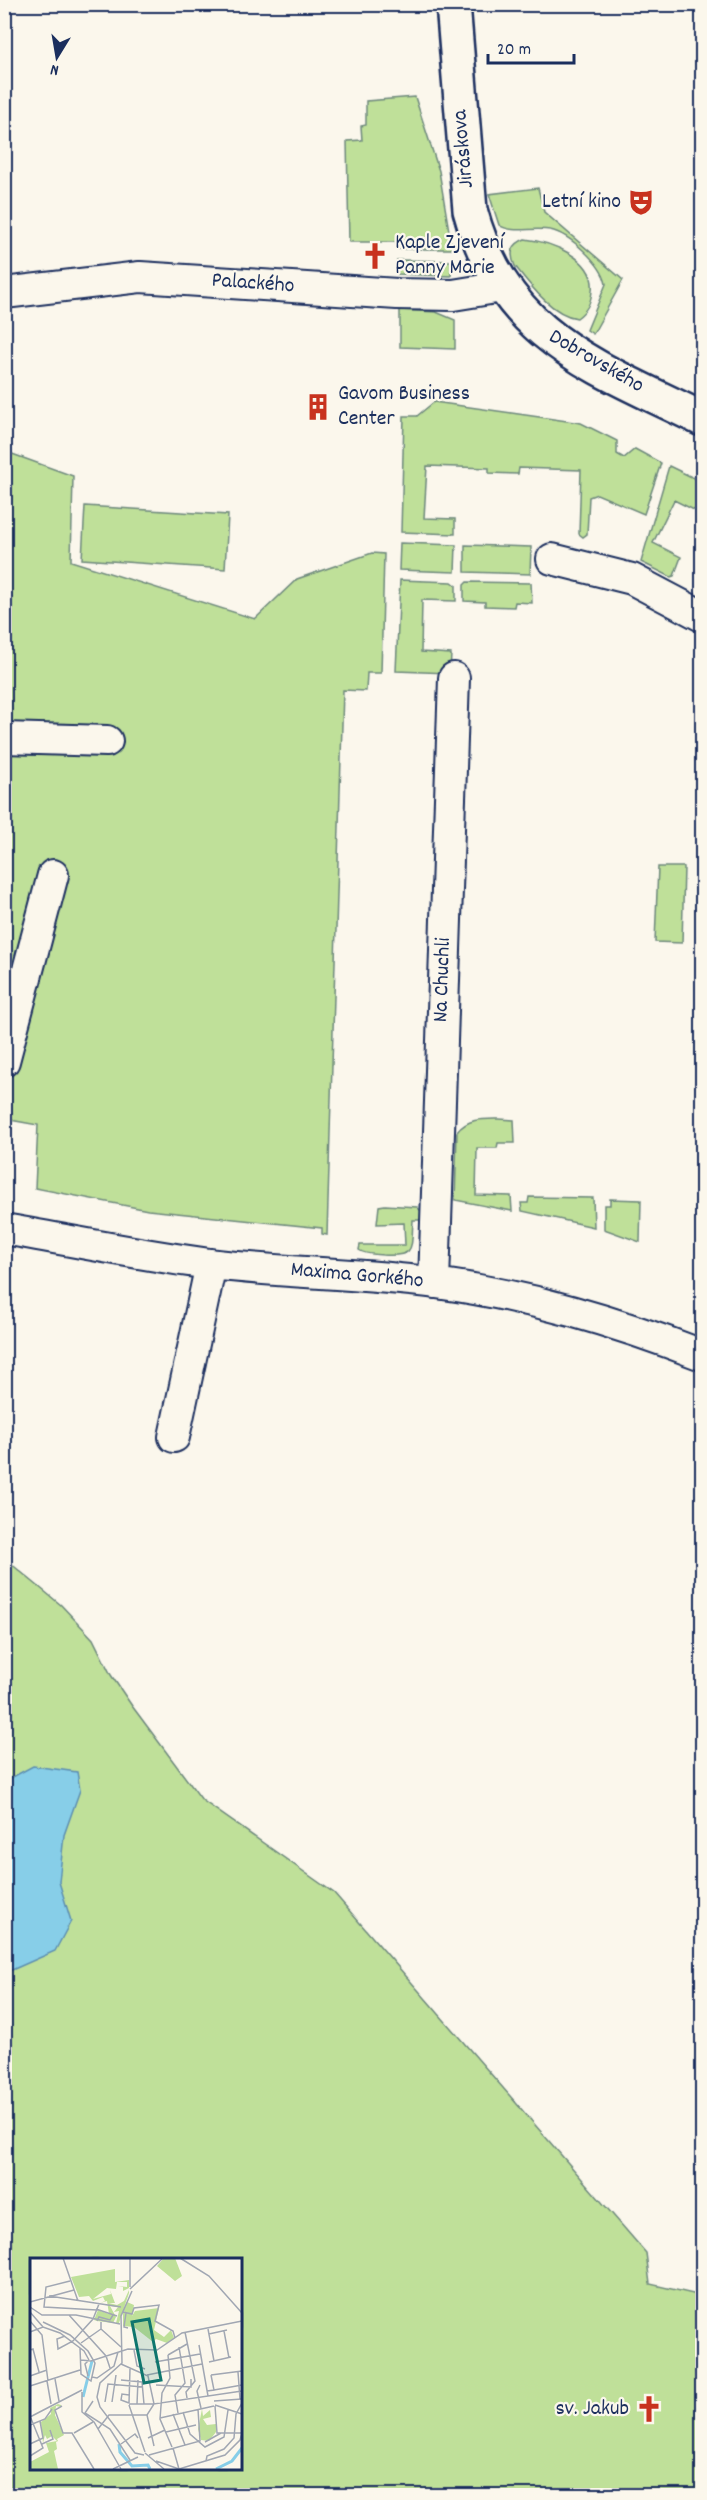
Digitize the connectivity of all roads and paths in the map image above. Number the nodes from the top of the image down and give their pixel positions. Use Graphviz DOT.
graph roads {
  1 [pos="453,4"];
  2 [pos="502,287"];
  3 [pos="4,293"];
  4 [pos="702,419"];
  5 [pos="552,560"];
  6 [pos="702,616"];
  7 [pos="454,678"];
  8 [pos="4,738"];
  9 [pos="107,741"];
  10 [pos="53,875"];
  11 [pos="4,1061"];
  12 [pos="4,1229"];
  13 [pos="212,1264"];
  14 [pos="434,1283"];
  15 [pos="702,1355"];
  16 [pos="174,1437"];
  1 -- 2 [label="main road, Jiráskova"];
  2 -- 3 [label="street, Palackého"];
  2 -- 4 [label="main road, Dobrovského"];
  5 -- 6 [label="street"];
  7 -- 14 [label="street, Na Chuchli"];
  8 -- 9 [label="street"];
  10 -- 11 [label="street"];
  12 -- 13 [label="street, Maxima Gorkého"];
  13 -- 14 [label="street, Maxima Gorkého"];
  13 -- 16 [label="street"];
  14 -- 15 [label="street, Maxima Gorkého"];
}
